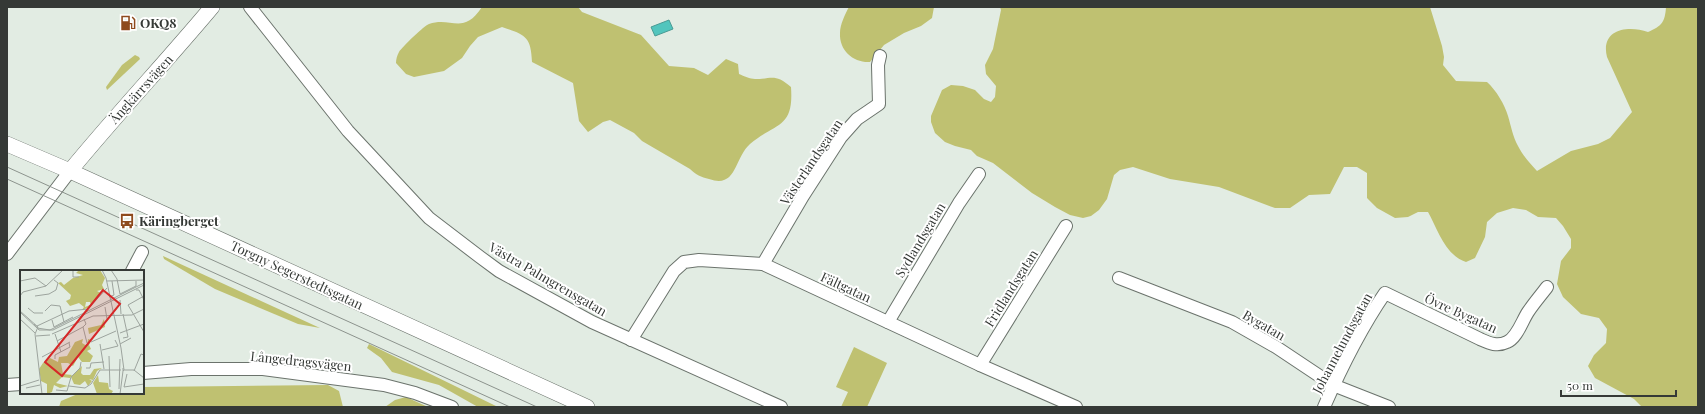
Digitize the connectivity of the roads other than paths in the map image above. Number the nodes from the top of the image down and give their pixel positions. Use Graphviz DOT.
graph roads {
  1 [pos="212,7"];
  2 [pos="250,7"];
  3 [pos="880,56"];
  4 [pos="7,144"];
  5 [pos="70,171"];
  6 [pos="979,174"];
  7 [pos="1066,226"];
  8 [pos="142,252"];
  9 [pos="7,254"];
  10 [pos="763,264"];
  11 [pos="133,270"];
  12 [pos="1120,278"];
  13 [pos="1547,287"];
  14 [pos="1385,293"];
  15 [pos="888,322"];
  16 [pos="631,340"];
  17 [pos="980,365"];
  18 [pos="144,373"];
  19 [pos="20,384"];
  20 [pos="7,385"];
  21 [pos="1333,385"];
  22 [pos="452,407"];
  23 [pos="587,407"];
  24 [pos="781,407"];
  25 [pos="1076,407"];
  26 [pos="1324,407"];
  27 [pos="1389,407"];
  1 -- 5 [label="street, Ängkärrsvägen"];
  2 -- 16 [label="street, Västra Palmgrensgatan"];
  3 -- 10 [label="street, Västerlandsgatan"];
  4 -- 5 [label="street, Torgny Segerstedtsgatan"];
  5 -- 9 [label="street"];
  5 -- 23 [label="street, Torgny Segerstedtsgatan"];
  6 -- 15 [label="street, Sydlandsgatan"];
  7 -- 17 [label="street, Fridlandsgatan"];
  8 -- 11 [label="street"];
  10 -- 15 [label="street, Fältgatan"];
  10 -- 16 [label="street, Fältgatan"];
  12 -- 21 [label="street, Bygatan"];
  13 -- 14 [label="street, Övre Bygatan"];
  14 -- 21 [label="street, Johannelundsgatan"];
  15 -- 17 [label="street, Fältgatan"];
  16 -- 24 [label="street, Västra Palmgrensgatan"];
  17 -- 25 [label="street, Fältgatan"];
  18 -- 22 [label="street, Långedragsvägen"];
  19 -- 20 [label="street"];
  21 -- 26 [label="street, Johannelundsgatan"];
  21 -- 27 [label="street, Bygatan"];
}
